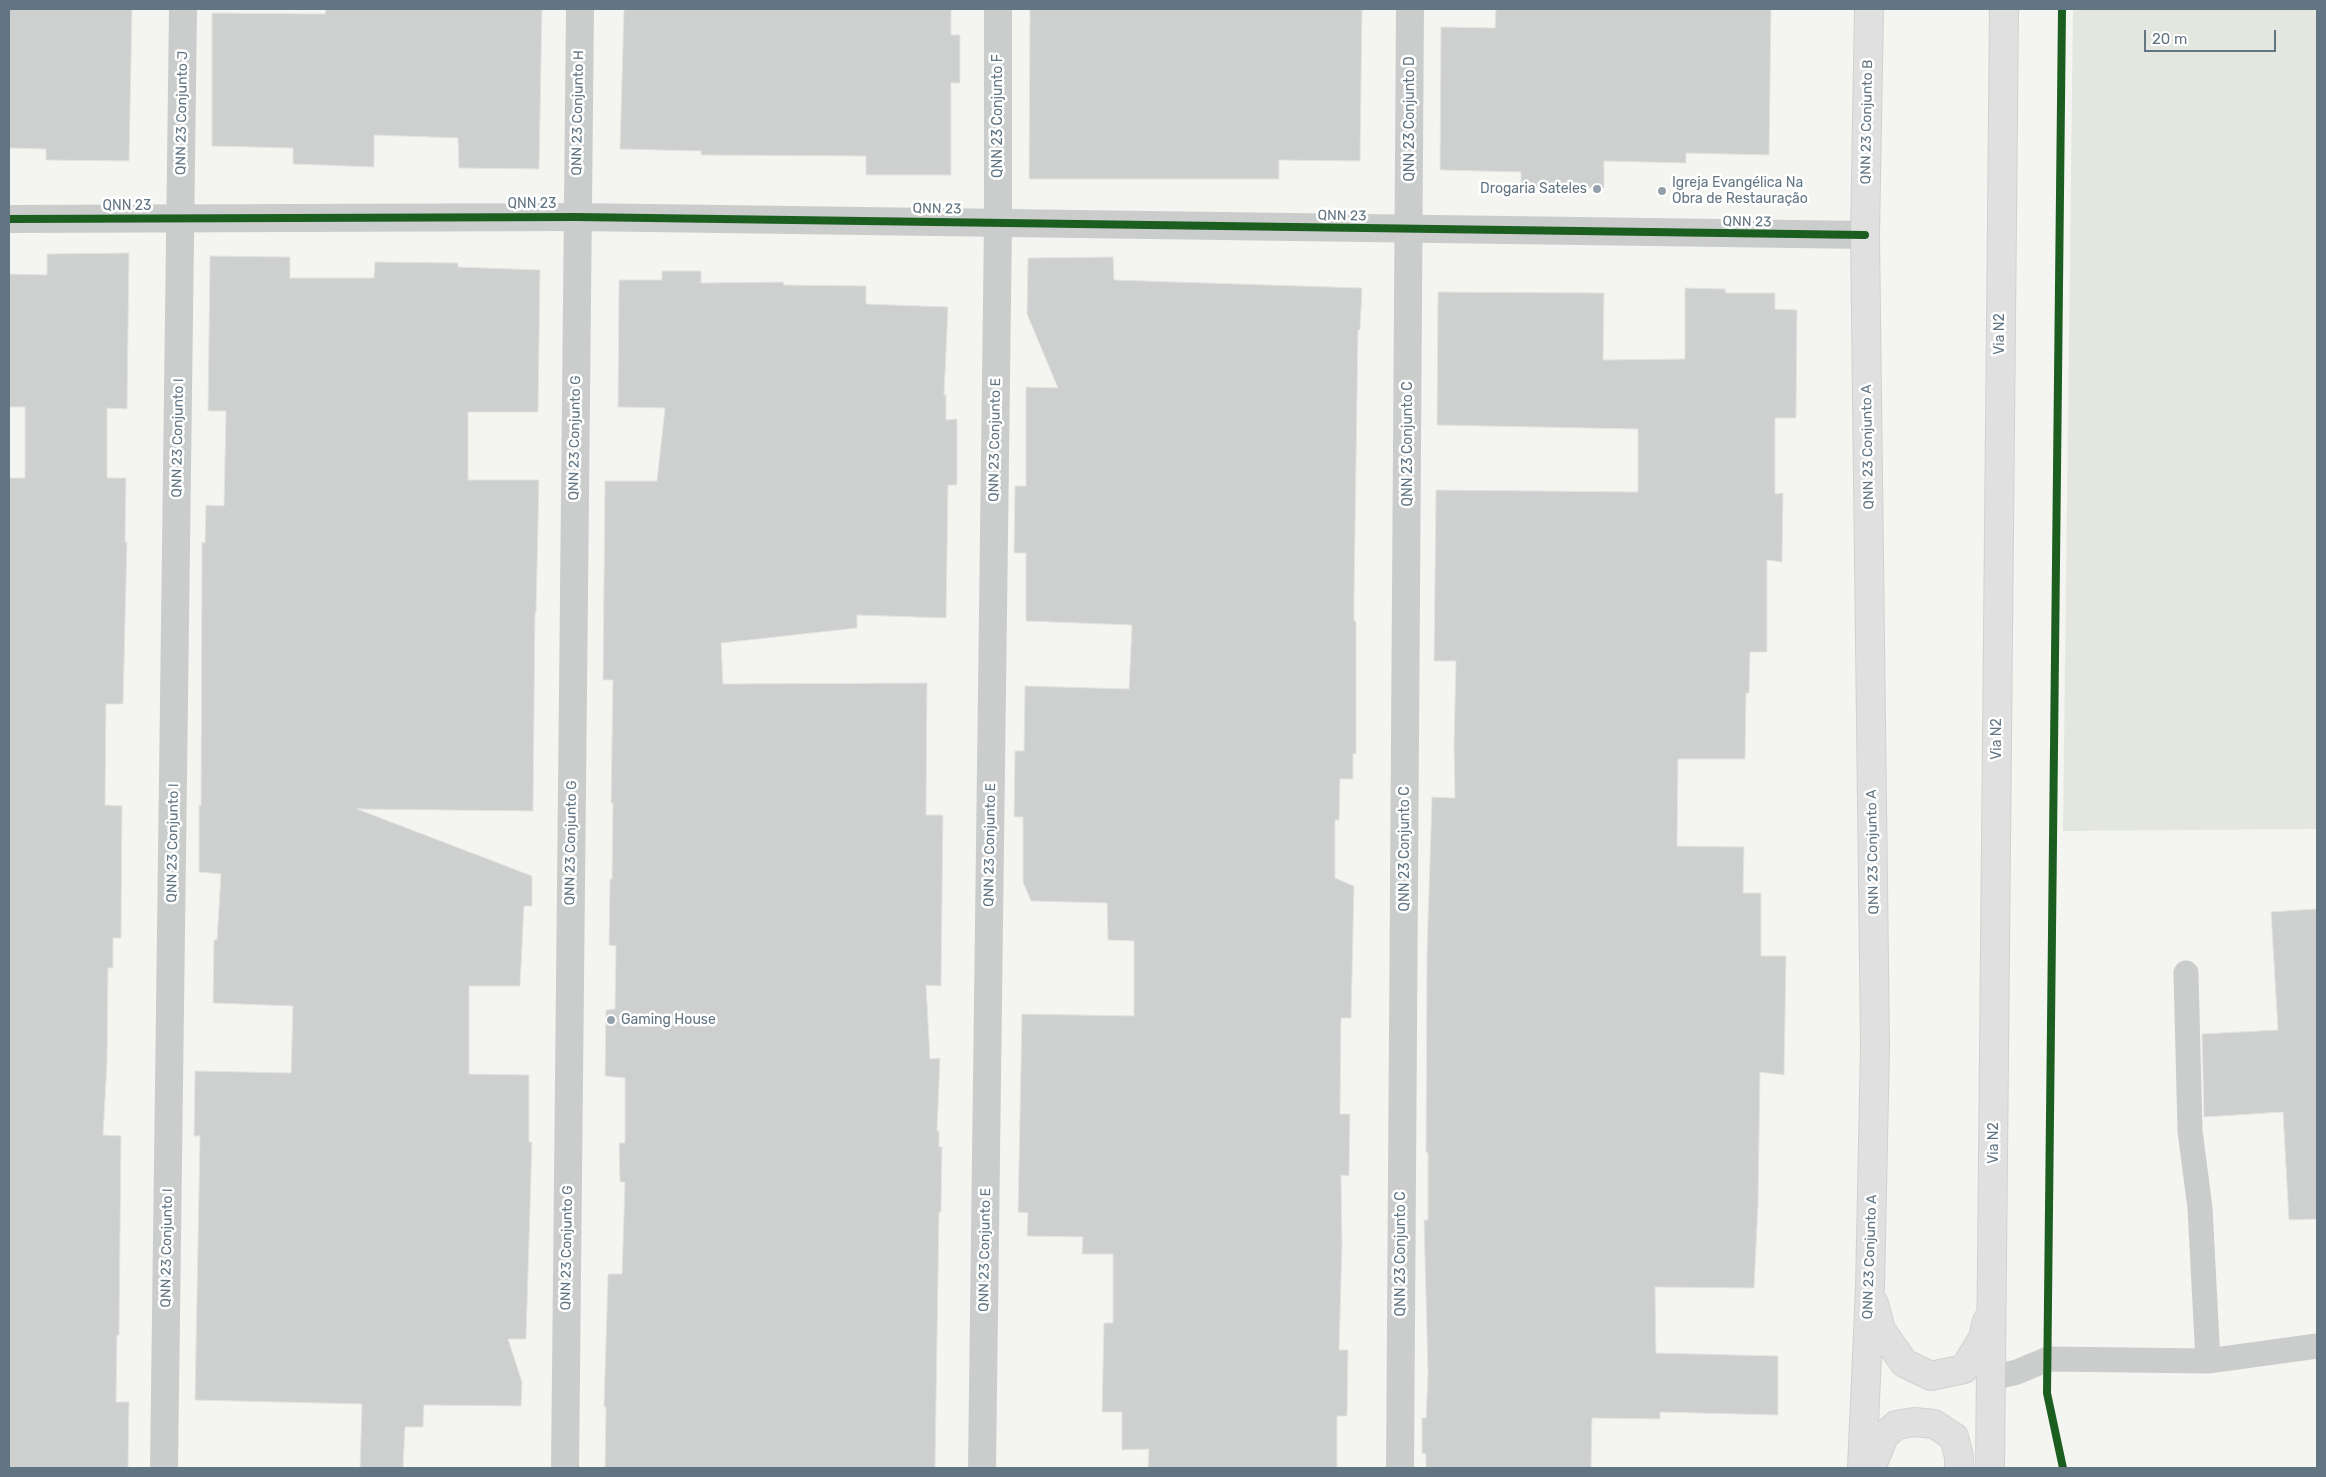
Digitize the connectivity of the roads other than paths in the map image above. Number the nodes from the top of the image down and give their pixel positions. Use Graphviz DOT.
graph roads {
  1 [pos="183,9"];
  2 [pos="580,9"];
  3 [pos="998,9"];
  4 [pos="1410,9"];
  5 [pos="1869,9"];
  6 [pos="2004,9"];
  7 [pos="577,217"];
  8 [pos="181,218"];
  9 [pos="9,219"];
  10 [pos="998,223"];
  11 [pos="1410,230"];
  12 [pos="1865,235"];
  13 [pos="2186,973"];
  14 [pos="1870,1288"];
  15 [pos="1993,1294"];
  16 [pos="2317,1346"];
  17 [pos="2208,1361"];
  18 [pos="1992,1378"];
  19 [pos="164,1468"];
  20 [pos="565,1468"];
  21 [pos="982,1468"];
  22 [pos="1400,1468"];
  23 [pos="1862,1468"];
  24 [pos="1871,1468"];
  25 [pos="1959,1468"];
  26 [pos="1990,1468"];
  1 -- 8 [label="street, QNN 23 Conjunto J"];
  2 -- 7 [label="street, QNN 23 Conjunto H"];
  3 -- 10 [label="street, QNN 23 Conjunto F"];
  4 -- 11 [label="street, QNN 23 Conjunto D"];
  5 -- 12 [label="main road, QNN 23 Conjunto B"];
  6 -- 15 [label="main road, Via N2"];
  7 -- 8 [label="street, QNN 23"];
  7 -- 10 [label="street, QNN 23"];
  7 -- 20 [label="street, QNN 23 Conjunto G"];
  8 -- 9 [label="street, QNN 23"];
  8 -- 19 [label="street, QNN 23 Conjunto I"];
  10 -- 11 [label="street, QNN 23"];
  10 -- 21 [label="street, QNN 23 Conjunto E"];
  11 -- 12 [label="street, QNN 23"];
  11 -- 22 [label="street, QNN 23 Conjunto C"];
  12 -- 14 [label="main road, QNN 23 Conjunto A"];
  13 -- 17 [label="lane"];
  14 -- 15 [label="main road"];
  14 -- 23 [label="main road, QNN 23 Conjunto A"];
  15 -- 18 [label="main road, Via N2"];
  16 -- 17 [label="lane"];
  17 -- 18 [label="lane"];
  18 -- 26 [label="main road, Via N2"];
  24 -- 25 [label="main road"];
}
